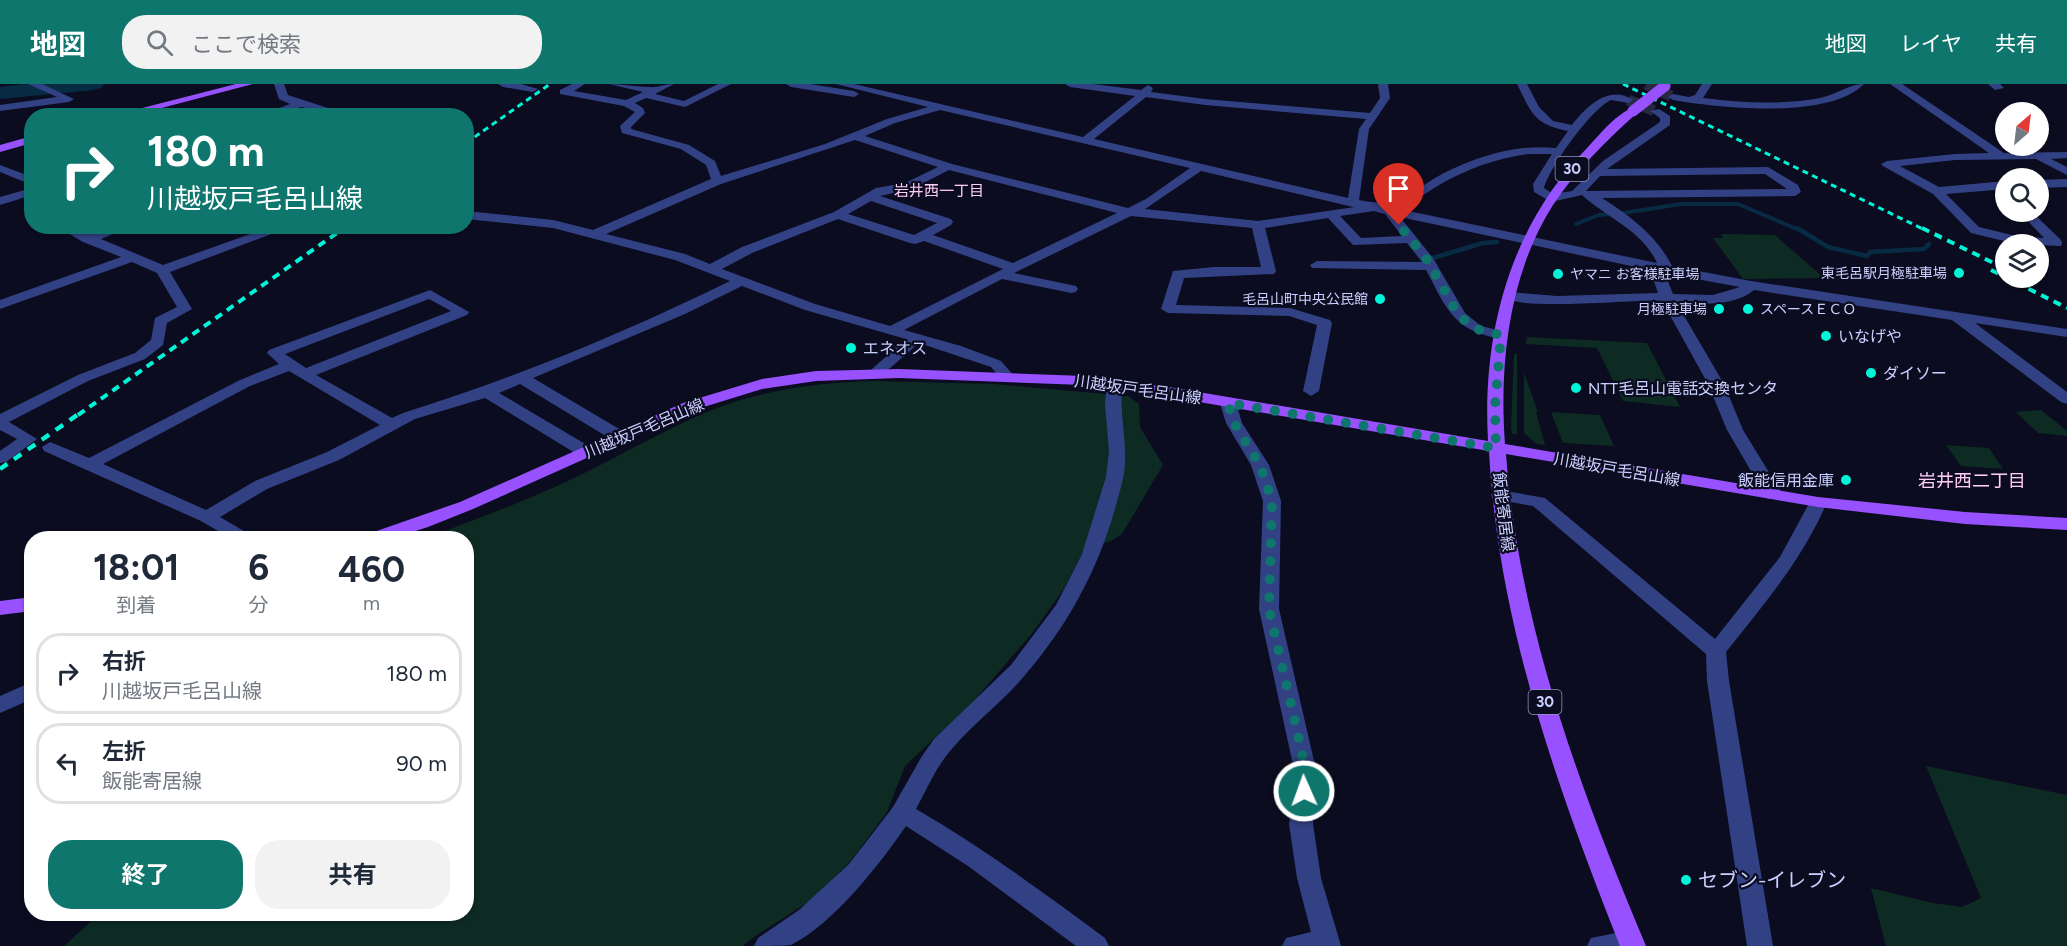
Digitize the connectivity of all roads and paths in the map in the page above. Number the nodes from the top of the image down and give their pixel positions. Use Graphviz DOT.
graph roads {
  1 [pos="249,84"];
  2 [pos="279,84"];
  3 [pos="503,84"];
  4 [pos="580,84"];
  5 [pos="614,84"];
  6 [pos="669,84"];
  7 [pos="726,84"];
  8 [pos="791,84"];
  9 [pos="841,84"];
  10 [pos="1070,84"];
  11 [pos="1383,84"];
  12 [pos="1522,84"];
  13 [pos="1707,84"];
  14 [pos="1859,84"];
  15 [pos="1895,84"];
  16 [pos="35,85"];
  17 [pos="1666,85"];
  18 [pos="1106,86"];
  19 [pos="533,89"];
  20 [pos="1148,89"];
  21 [pos="872,92"];
  22 [pos="648,93"];
  23 [pos="1673,97"];
  24 [pos="1691,99"];
  25 [pos="627,103"];
  26 [pos="300,104"];
  27 [pos="1631,105"];
  28 [pos="0,108"];
  29 [pos="149,108"];
  30 [pos="288,108"];
  31 [pos="321,108"];
  32 [pos="937,108"];
  33 [pos="1655,111"];
  34 [pos="1372,116"];
  35 [pos="1576,129"];
  36 [pos="855,136"];
  37 [pos="1085,141"];
  38 [pos="24,142"];
  39 [pos="0,149"];
  40 [pos="1557,151"];
  41 [pos="1995,152"];
  42 [pos="2067,155"];
  43 [pos="2001,156"];
  44 [pos="2039,156"];
  45 [pos="2049,156"];
  46 [pos="948,166"];
  47 [pos="0,168"];
  48 [pos="1198,168"];
  49 [pos="2067,172"];
  50 [pos="1596,173"];
  51 [pos="24,178"];
  52 [pos="717,181"];
  53 [pos="2067,183"];
  54 [pos="2049,184"];
  55 [pos="1995,185"];
  56 [pos="1937,191"];
  57 [pos="24,193"];
  58 [pos="1585,193"];
  59 [pos="870,196"];
  60 [pos="1551,198"];
  61 [pos="0,201"];
  62 [pos="1353,203"];
  63 [pos="1373,207"];
  64 [pos="1389,211"];
  65 [pos="1128,212"];
  66 [pos="1332,215"];
  67 [pos="474,216"];
  68 [pos="838,216"];
  69 [pos="2035,222"];
  70 [pos="1258,225"];
  71 [pos="78,234"];
  72 [pos="102,234"];
  73 [pos="263,234"];
  74 [pos="595,234"];
  75 [pos="922,236"];
  76 [pos="88,239"];
  77 [pos="1409,239"];
  78 [pos="1528,240"];
  79 [pos="133,257"];
  80 [pos="1317,265"];
  81 [pos="1430,266"];
  82 [pos="713,268"];
  83 [pos="1014,268"];
  84 [pos="1661,268"];
  85 [pos="162,270"];
  86 [pos="1001,275"];
  87 [pos="743,280"];
  88 [pos="1751,285"];
  89 [pos="1071,289"];
  90 [pos="1509,296"];
  91 [pos="1666,297"];
  92 [pos="0,306"];
  93 [pos="1956,316"];
  94 [pos="893,330"];
  95 [pos="2065,334"];
  96 [pos="1501,335"];
  97 [pos="917,337"];
  98 [pos="297,370"];
  99 [pos="877,372"];
  100 [pos="520,377"];
  101 [pos="1007,377"];
  102 [pos="1115,385"];
  103 [pos="1311,391"];
  104 [pos="487,392"];
  105 [pos="2067,399"];
  106 [pos="1228,403"];
  107 [pos="0,422"];
  108 [pos="391,424"];
  109 [pos="620,437"];
  110 [pos="50,447"];
  111 [pos="1496,448"];
  112 [pos="586,452"];
  113 [pos="0,458"];
  114 [pos="89,465"];
  115 [pos="1500,495"];
  116 [pos="1774,495"];
  117 [pos="1818,502"];
  118 [pos="207,517"];
  119 [pos="2067,524"];
  120 [pos="230,531"];
  121 [pos="396,531"];
  122 [pos="24,605"];
  123 [pos="0,608"];
  124 [pos="1716,651"];
  125 [pos="24,694"];
  126 [pos="0,705"];
  127 [pos="902,812"];
  128 [pos="1327,943"];
  129 [pos="1632,944"];
  130 [pos="767,946"];
  131 [pos="1096,946"];
  132 [pos="1295,946"];
  133 [pos="1600,946"];
  134 [pos="1760,946"];
  1 -- 29 [label="main road"];
  2 -- 26 [label="street"];
  3 -- 19 [label="street"];
  4 -- 25 [label="street"];
  5 -- 22 [label="street"];
  6 -- 22 [label="street"];
  7 -- 22 [label="street"];
  8 -- 21 [label="street"];
  9 -- 21 [label="street"];
  10 -- 18 [label="street"];
  11 -- 34 [label="street"];
  12 -- 35 [label="street"];
  13 -- 24 [label="street"];
  14 -- 24 [label="street"];
  15 -- 41 [label="street"];
  16 -- 28 [label="street"];
  17 -- 27 [label="main road, 飯能寄居線 / 30, bridge"];
  18 -- 20 [label="street"];
  20 -- 34 [label="street"];
  20 -- 37 [label="street"];
  21 -- 32 [label="street"];
  22 -- 25 [label="street"];
  23 -- 24 [label="street"];
  25 -- 52 [label="street"];
  26 -- 30 [label="street"];
  26 -- 31 [label="street"];
  27 -- 35 [label="street"];
  27 -- 60 [label="main road, 飯能寄居線 / 30"];
  32 -- 36 [label="street"];
  32 -- 37 [label="street"];
  33 -- 50 [label="street"];
  34 -- 62 [label="street"];
  35 -- 40 [label="street"];
  36 -- 46 [label="street"];
  36 -- 52 [label="street"];
  37 -- 48 [label="street"];
  38 -- 39 [label="main road"];
  40 -- 60 [label="street"];
  40 -- 63 [label="street"];
  42 -- 45 [label="street"];
  43 -- 56 [label="street"];
  44 -- 49 [label="street"];
  46 -- 59 [label="street"];
  46 -- 65 [label="street"];
  47 -- 51 [label="street"];
  48 -- 62 [label="street"];
  48 -- 65 [label="street"];
  50 -- 58 [label="street"];
  50 -- 58 [label="street"];
  52 -- 74 [label="street"];
  53 -- 54 [label="street"];
  55 -- 56 [label="street"];
  56 -- 69 [label="street"];
  57 -- 61 [label="street"];
  58 -- 60 [label="street"];
  58 -- 84 [label="street"];
  59 -- 68 [label="street"];
  59 -- 75 [label="street"];
  60 -- 78 [label="main road, 飯能寄居線 / 30"];
  62 -- 63 [label="street"];
  63 -- 64 [label="street"];
  63 -- 66 [label="street"];
  64 -- 77 [label="street"];
  64 -- 78 [label="street"];
  65 -- 70 [label="street"];
  65 -- 83 [label="street"];
  66 -- 70 [label="street"];
  66 -- 77 [label="street"];
  67 -- 74 [label="street"];
  68 -- 75 [label="street"];
  68 -- 82 [label="street"];
  70 -- 103 [label="street"];
  71 -- 76 [label="street"];
  72 -- 76 [label="street"];
  73 -- 85 [label="street"];
  74 -- 82 [label="street"];
  75 -- 83 [label="street"];
  76 -- 79 [label="street"];
  77 -- 81 [label="street"];
  78 -- 84 [label="street"];
  78 -- 90 [label="main road, 飯能寄居線 / 30"];
  79 -- 85 [label="street"];
  79 -- 92 [label="street"];
  80 -- 81 [label="street"];
  81 -- 96 [label="street"];
  82 -- 87 [label="street"];
  83 -- 86 [label="street"];
  84 -- 88 [label="street"];
  84 -- 91 [label="street"];
  85 -- 107 [label="street"];
  86 -- 89 [label="street"];
  86 -- 94 [label="street"];
  87 -- 94 [label="street"];
  87 -- 100 [label="street"];
  88 -- 91 [label="street"];
  88 -- 93 [label="street"];
  90 -- 91 [label="street"];
  90 -- 96 [label="main road, 飯能寄居線 / 30"];
  91 -- 116 [label="street"];
  93 -- 95 [label="street"];
  93 -- 105 [label="street"];
  94 -- 97 [label="street"];
  96 -- 111 [label="main road, 飯能寄居線 / 30"];
  97 -- 99 [label="street"];
  97 -- 101 [label="street"];
  98 -- 98 [label="street"];
  98 -- 108 [label="street"];
  98 -- 114 [label="street"];
  99 -- 101 [label="main road, 川越坂戸毛呂山線"];
  99 -- 109 [label="main road, 川越坂戸毛呂山線"];
  100 -- 104 [label="street"];
  100 -- 109 [label="street"];
  101 -- 102 [label="main road, 川越坂戸毛呂山線"];
  102 -- 106 [label="main road, 川越坂戸毛呂山線"];
  102 -- 127 [label="street"];
  104 -- 108 [label="street"];
  104 -- 112 [label="street"];
  106 -- 111 [label="main road, 川越坂戸毛呂山線"];
  106 -- 128 [label="street"];
  107 -- 113 [label="street"];
  108 -- 118 [label="street"];
  109 -- 112 [label="main road, 川越坂戸毛呂山線"];
  110 -- 114 [label="street"];
  111 -- 115 [label="main road, 飯能寄居線 / 30"];
  111 -- 116 [label="main road, 川越坂戸毛呂山線"];
  112 -- 121 [label="main road, 川越坂戸毛呂山線"];
  114 -- 118 [label="street"];
  115 -- 124 [label="street"];
  115 -- 129 [label="main road, 飯能寄居線 / 30"];
  116 -- 117 [label="main road, 川越坂戸毛呂山線"];
  117 -- 119 [label="main road, 川越坂戸毛呂山線"];
  117 -- 124 [label="street"];
  118 -- 120 [label="street"];
  122 -- 123 [label="main road"];
  124 -- 134 [label="street"];
  125 -- 126 [label="street"];
  127 -- 130 [label="street"];
  127 -- 131 [label="street"];
  128 -- 132 [label="street"];
  129 -- 133 [label="street"];
}
